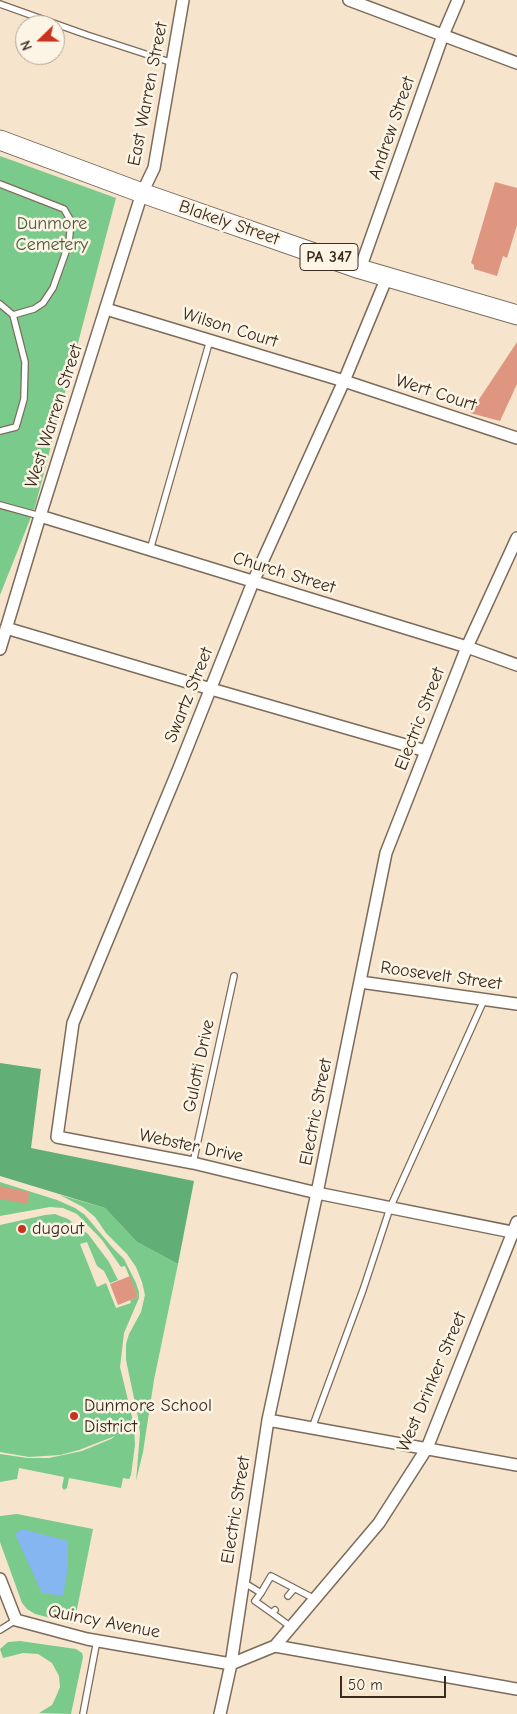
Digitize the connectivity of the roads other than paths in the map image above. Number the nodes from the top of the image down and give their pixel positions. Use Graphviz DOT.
graph roads {
  1 [pos="183,0"];
  2 [pos="349,0"];
  3 [pos="458,0"];
  4 [pos="0,4"];
  5 [pos="443,35"];
  6 [pos="172,62"];
  7 [pos="517,63"];
  8 [pos="0,140"];
  9 [pos="0,184"];
  10 [pos="142,193"];
  11 [pos="360,269"];
  12 [pos="388,277"];
  13 [pos="0,304"];
  14 [pos="106,309"];
  15 [pos="13,315"];
  16 [pos="517,315"];
  17 [pos="210,340"];
  18 [pos="344,380"];
  19 [pos="0,431"];
  20 [pos="517,438"];
  21 [pos="0,505"];
  22 [pos="40,516"];
  23 [pos="517,538"];
  24 [pos="150,550"];
  25 [pos="253,582"];
  26 [pos="6,628"];
  27 [pos="467,647"];
  28 [pos="0,649"];
  29 [pos="517,664"];
  30 [pos="211,689"];
  31 [pos="426,750"];
  32 [pos="234,976"];
  33 [pos="360,982"];
  34 [pos="484,1000"];
  35 [pos="517,1004"];
  36 [pos="56,1137"];
  37 [pos="193,1163"];
  38 [pos="317,1192"];
  39 [pos="390,1208"];
  40 [pos="516,1229"];
  41 [pos="268,1420"];
  42 [pos="312,1428"];
  43 [pos="427,1448"];
  44 [pos="517,1465"];
  45 [pos="0,1579"];
  46 [pos="243,1582"];
  47 [pos="294,1589"];
  48 [pos="261,1593"];
  49 [pos="288,1596"];
  50 [pos="315,1599"];
  51 [pos="16,1620"];
  52 [pos="291,1627"];
  53 [pos="0,1630"];
  54 [pos="97,1640"];
  55 [pos="276,1646"];
  56 [pos="231,1664"];
  57 [pos="517,1689"];
  58 [pos="83,1714"];
  59 [pos="220,1714"];
  1 -- 6 [label="street, East Warren Street"];
  2 -- 5 [label="street"];
  3 -- 5 [label="street, Andrew Street"];
  4 -- 6 [label="lane"];
  5 -- 7 [label="street"];
  5 -- 11 [label="street, Andrew Street"];
  6 -- 10 [label="street, East Warren Street"];
  8 -- 10 [label="main road, Blakely Street / PA 347"];
  9 -- 15 [label="lane"];
  10 -- 11 [label="main road, Blakely Street / PA 347"];
  10 -- 14 [label="street, West Warren Street"];
  11 -- 12 [label="main road, Blakely Street / PA 347"];
  12 -- 16 [label="main road, Blakely Street / PA 347"];
  12 -- 18 [label="street, Swartz Street"];
  13 -- 15 [label="lane"];
  14 -- 17 [label="street, Wilson Court"];
  14 -- 22 [label="street, West Warren Street"];
  15 -- 19 [label="lane"];
  17 -- 18 [label="street, Wilson Court"];
  17 -- 24 [label="lane"];
  18 -- 20 [label="street, Wert Court"];
  18 -- 25 [label="street, Swartz Street"];
  21 -- 22 [label="lane"];
  22 -- 24 [label="street, Church Street"];
  22 -- 26 [label="street, West Warren Street"];
  23 -- 27 [label="street, Electric Street"];
  24 -- 25 [label="street, Church Street"];
  25 -- 27 [label="street, Church Street"];
  25 -- 30 [label="street, Swartz Street"];
  26 -- 28 [label="street, West Warren Street"];
  26 -- 30 [label="street"];
  27 -- 29 [label="street, Church Street"];
  27 -- 31 [label="street, Electric Street"];
  30 -- 31 [label="street"];
  30 -- 36 [label="street, Swartz Street"];
  31 -- 33 [label="street, Electric Street"];
  32 -- 37 [label="lane, Gulotti Drive"];
  33 -- 34 [label="street, Roosevelt Street"];
  33 -- 38 [label="street, Electric Street"];
  34 -- 35 [label="street, Roosevelt Street"];
  34 -- 39 [label="lane"];
  36 -- 37 [label="street, Webster Drive"];
  37 -- 38 [label="street, Webster Drive"];
  38 -- 39 [label="street, Webster Drive"];
  38 -- 41 [label="street, Electric Street"];
  39 -- 40 [label="street, Webster Drive"];
  39 -- 42 [label="lane"];
  40 -- 43 [label="street, West Drinker Street"];
  41 -- 42 [label="street"];
  41 -- 46 [label="street, Electric Street"];
  42 -- 43 [label="street"];
  43 -- 44 [label="street"];
  43 -- 50 [label="street, West Drinker Street"];
  45 -- 51 [label="street"];
  46 -- 48 [label="lane"];
  46 -- 56 [label="street, Electric Street"];
  47 -- 48 [label="lane"];
  47 -- 49 [label="lane"];
  47 -- 50 [label="lane"];
  48 -- 52 [label="lane"];
  50 -- 52 [label="street, West Drinker Street"];
  51 -- 53 [label="lane"];
  51 -- 54 [label="street, Quincy Avenue"];
  52 -- 55 [label="street, West Drinker Street"];
  54 -- 56 [label="street, Quincy Avenue"];
  54 -- 58 [label="lane"];
  55 -- 56 [label="street, West Drinker Street"];
  55 -- 57 [label="street"];
  56 -- 59 [label="street, Electric Street"];
}
